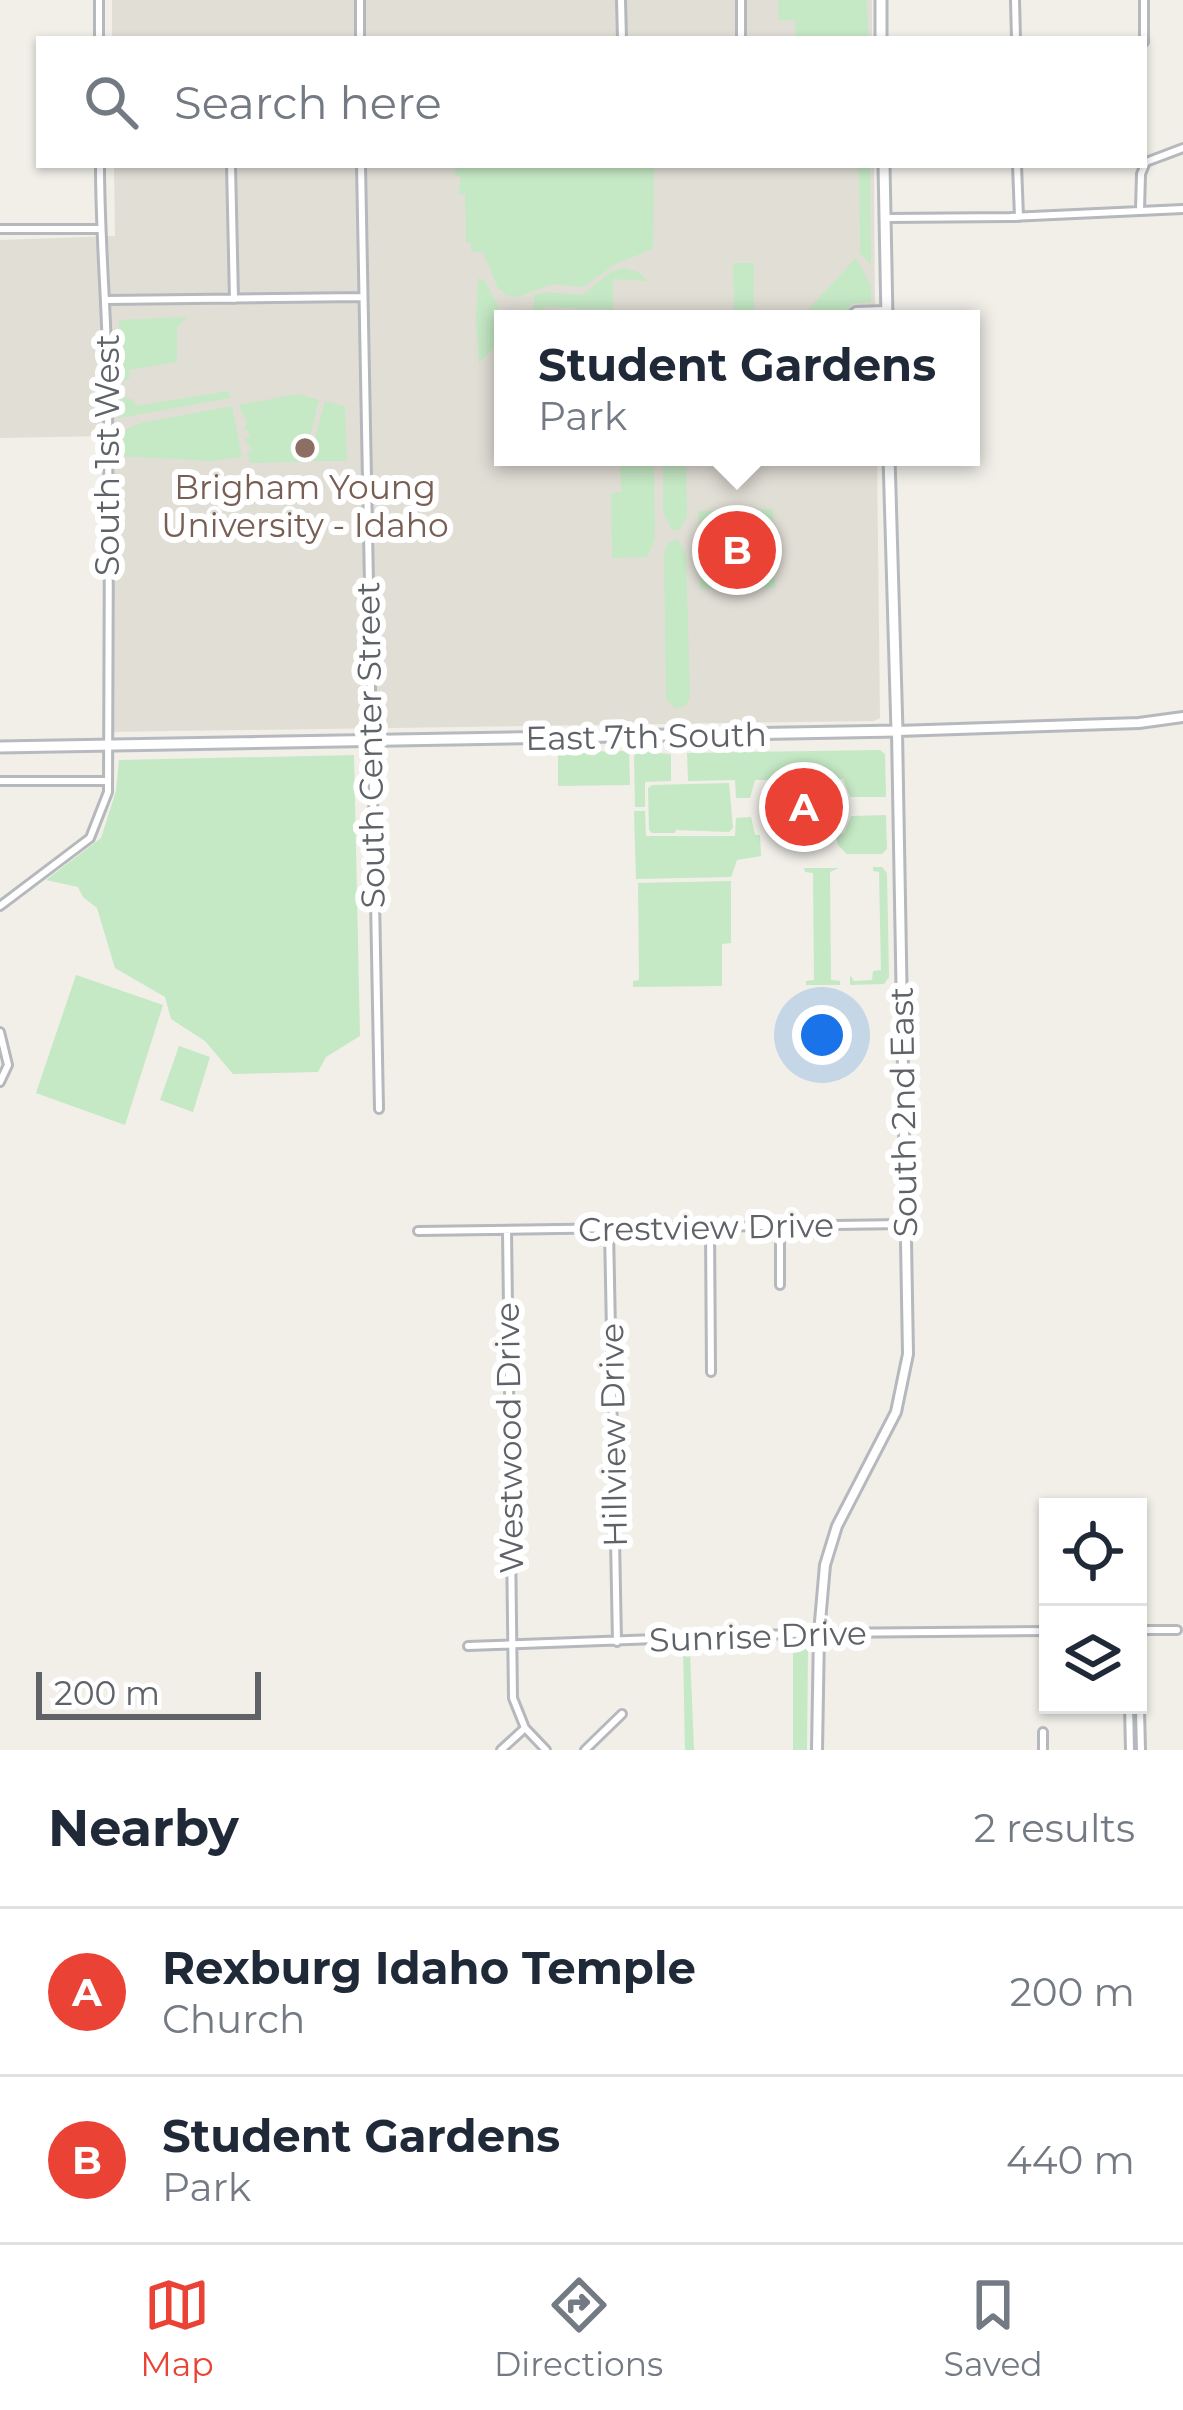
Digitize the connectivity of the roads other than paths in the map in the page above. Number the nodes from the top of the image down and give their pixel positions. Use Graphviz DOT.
graph roads {
  1 [pos="99,0"];
  2 [pos="360,0"];
  3 [pos="622,0"];
  4 [pos="741,0"];
  5 [pos="880,0"];
  6 [pos="1015,0"];
  7 [pos="1144,0"];
  8 [pos="99,36"];
  9 [pos="360,36"];
  10 [pos="622,36"];
  11 [pos="741,36"];
  12 [pos="881,36"];
  13 [pos="1016,36"];
  14 [pos="1144,36"];
  15 [pos="1183,148"];
  16 [pos="1147,162"];
  17 [pos="100,168"];
  18 [pos="231,168"];
  19 [pos="361,168"];
  20 [pos="884,168"];
  21 [pos="1017,168"];
  22 [pos="1144,168"];
  23 [pos="1183,209"];
  24 [pos="1140,210"];
  25 [pos="1019,217"];
  26 [pos="886,218"];
  27 [pos="0,229"];
  28 [pos="100,229"];
  29 [pos="361,297"];
  30 [pos="233,299"];
  31 [pos="106,300"];
  32 [pos="887,310"];
  33 [pos="889,466"];
  34 [pos="1183,717"];
  35 [pos="897,731"];
  36 [pos="369,740"];
  37 [pos="109,746"];
  38 [pos="0,747"];
  39 [pos="0,781"];
  40 [pos="108,781"];
  41 [pos="0,906"];
  42 [pos="0,1032"];
  43 [pos="0,1082"];
  44 [pos="379,1109"];
  45 [pos="905,1224"];
  46 [pos="780,1226"];
  47 [pos="710,1227"];
  48 [pos="609,1229"];
  49 [pos="507,1230"];
  50 [pos="418,1231"];
  51 [pos="780,1285"];
  52 [pos="711,1372"];
  53 [pos="1147,1630"];
  54 [pos="1177,1630"];
  55 [pos="1039,1631"];
  56 [pos="819,1633"];
  57 [pos="617,1642"];
  58 [pos="511,1645"];
  59 [pos="468,1646"];
  60 [pos="622,1714"];
  61 [pos="1129,1714"];
  62 [pos="1140,1714"];
  63 [pos="525,1728"];
  64 [pos="1043,1732"];
  65 [pos="501,1750"];
  66 [pos="547,1750"];
  67 [pos="585,1750"];
  68 [pos="818,1750"];
  69 [pos="1043,1750"];
  70 [pos="1130,1750"];
  71 [pos="1141,1750"];
  1 -- 8 [label="street"];
  2 -- 9 [label="street"];
  3 -- 10 [label="street"];
  4 -- 11 [label="street"];
  5 -- 12 [label="main road"];
  6 -- 13 [label="street"];
  7 -- 14 [label="street"];
  15 -- 16 [label="street"];
  17 -- 28 [label="street, South 1st West"];
  18 -- 30 [label="street"];
  19 -- 29 [label="street, South Center Street"];
  20 -- 26 [label="main road"];
  21 -- 25 [label="street"];
  22 -- 24 [label="street"];
  23 -- 24 [label="street"];
  24 -- 25 [label="street"];
  25 -- 26 [label="street"];
  26 -- 32 [label="main road"];
  27 -- 28 [label="street"];
  28 -- 31 [label="street, South 1st West"];
  29 -- 30 [label="street"];
  29 -- 36 [label="street, South Center Street"];
  30 -- 31 [label="street"];
  31 -- 37 [label="street, South 1st West"];
  33 -- 35 [label="main road, South 2nd East"];
  34 -- 35 [label="street, East 7th South"];
  35 -- 36 [label="main road, East 7th South"];
  35 -- 45 [label="street, South 2nd East"];
  36 -- 37 [label="main road, East 7th South"];
  36 -- 44 [label="street, South Center Street"];
  37 -- 38 [label="main road, East 7th South"];
  37 -- 40 [label="street, South 1st West"];
  39 -- 40 [label="street"];
  40 -- 41 [label="street, South 1st West"];
  42 -- 43 [label="street"];
  45 -- 46 [label="street, Crestview Drive"];
  45 -- 56 [label="street, South 2nd East"];
  46 -- 47 [label="street, Crestview Drive"];
  46 -- 51 [label="street"];
  47 -- 48 [label="street, Crestview Drive"];
  47 -- 52 [label="street"];
  48 -- 49 [label="street, Crestview Drive"];
  48 -- 57 [label="street, Hillview Drive"];
  49 -- 50 [label="street, Crestview Drive"];
  49 -- 58 [label="street, Westwood Drive"];
  53 -- 54 [label="street"];
  55 -- 56 [label="street, Sunrise Drive"];
  56 -- 57 [label="street, Sunrise Drive"];
  56 -- 68 [label="street, South 2nd East"];
  57 -- 58 [label="street, Sunrise Drive"];
  58 -- 59 [label="street, Sunrise Drive"];
  58 -- 63 [label="street, Westwood Drive"];
  60 -- 67 [label="street"];
  61 -- 70 [label="street"];
  62 -- 71 [label="street"];
  63 -- 65 [label="street"];
  63 -- 66 [label="street"];
  64 -- 69 [label="street"];
}
